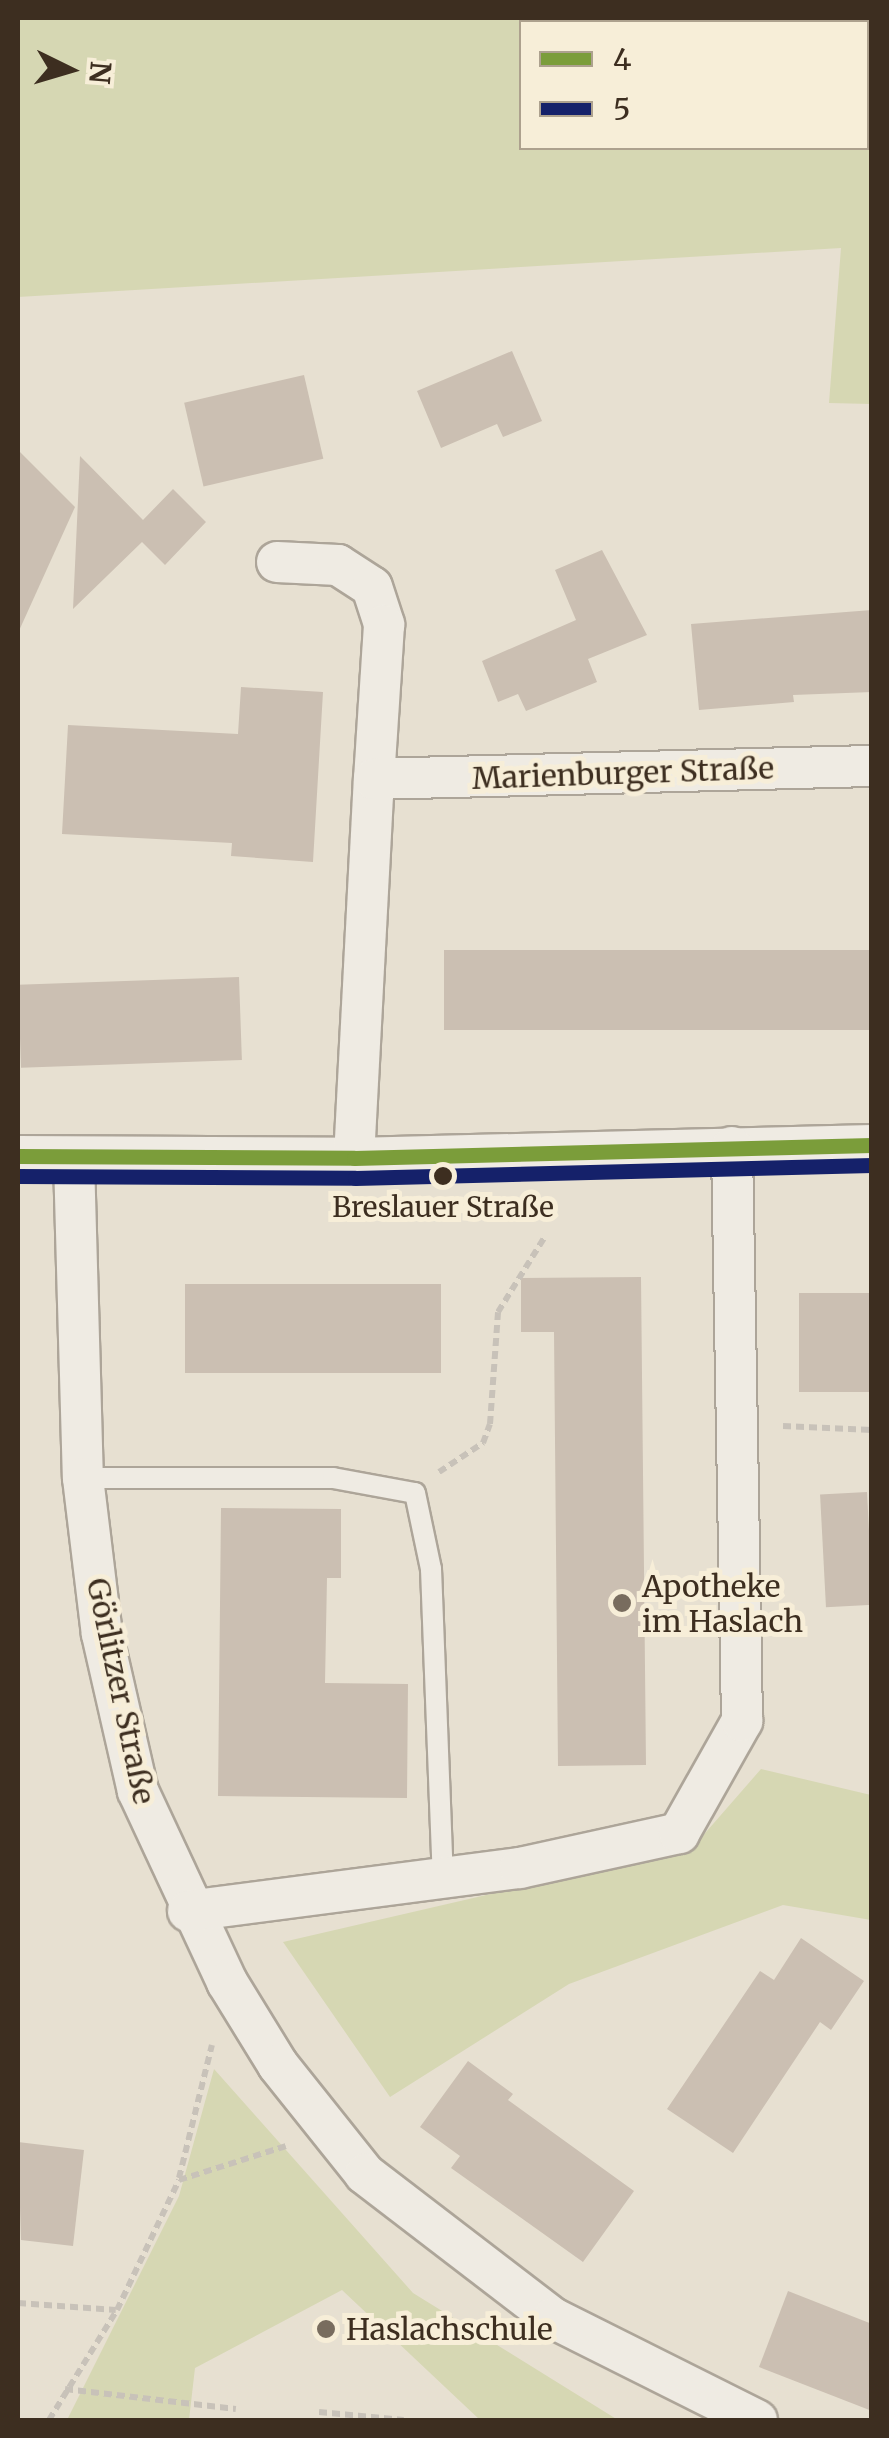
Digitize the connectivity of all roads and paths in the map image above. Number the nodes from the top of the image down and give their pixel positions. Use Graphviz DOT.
graph roads {
  1 [pos="277,562"];
  2 [pos="872,766"];
  3 [pos="374,779"];
  4 [pos="872,1146"];
  5 [pos="732,1147"];
  6 [pos="18,1156"];
  7 [pos="354,1158"];
  8 [pos="74,1160"];
  9 [pos="544,1238"];
  10 [pos="736,1426"];
  11 [pos="872,1430"];
  12 [pos="83,1478"];
  13 [pos="415,1493"];
  14 [pos="443,1878"];
  15 [pos="188,1910"];
  16 [pos="226,1982"];
  17 [pos="330,2132"];
  18 [pos="179,2180"];
  19 [pos="18,2302"];
  20 [pos="117,2310"];
  21 [pos="65,2389"];
  22 [pos="236,2409"];
  23 [pos="319,2412"];
  24 [pos="48,2420"];
  25 [pos="404,2420"];
  26 [pos="758,2420"];
  1 -- 3 [label="street"];
  2 -- 3 [label="street, Marienburger Straße"];
  3 -- 7 [label="street"];
  4 -- 5 [label="street"];
  5 -- 7 [label="street"];
  5 -- 10 [label="street"];
  6 -- 8 [label="street"];
  7 -- 8 [label="street"];
  8 -- 12 [label="street, Görlitzer Straße"];
  9 -- 13 [label="path"];
  10 -- 11 [label="path"];
  10 -- 14 [label="street"];
  12 -- 13 [label="lane"];
  12 -- 15 [label="street, Görlitzer Straße"];
  13 -- 14 [label="lane"];
  14 -- 15 [label="street"];
  15 -- 16 [label="street, Görlitzer Straße"];
  16 -- 17 [label="street, Görlitzer Straße"];
  16 -- 18 [label="path"];
  17 -- 18 [label="path"];
  17 -- 26 [label="street, Görlitzer Straße"];
  18 -- 20 [label="path"];
  19 -- 20 [label="path"];
  20 -- 21 [label="path"];
  21 -- 22 [label="path"];
  21 -- 24 [label="path"];
  23 -- 25 [label="path"];
}
